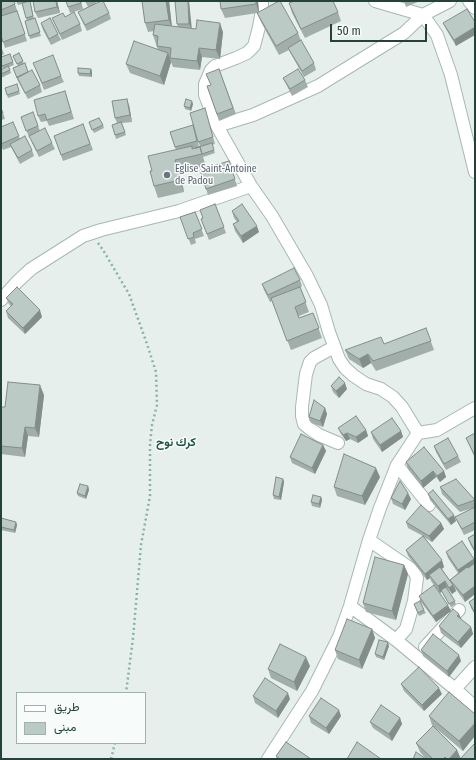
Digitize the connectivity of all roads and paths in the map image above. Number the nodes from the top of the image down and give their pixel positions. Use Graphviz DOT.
graph roads {
  1 [pos="262,1"];
  2 [pos="375,1"];
  3 [pos="450,1"];
  4 [pos="469,1"];
  5 [pos="475,8"];
  6 [pos="423,15"];
  7 [pos="217,126"];
  8 [pos="475,172"];
  9 [pos="252,186"];
  10 [pos="90,234"];
  11 [pos="1,300"];
  12 [pos="334,347"];
  13 [pos="475,408"];
  14 [pos="418,433"];
  15 [pos="338,443"];
  16 [pos="397,465"];
  17 [pos="429,505"];
  18 [pos="369,540"];
  19 [pos="350,606"];
  20 [pos="459,610"];
  21 [pos="396,640"];
  22 [pos="416,657"];
  23 [pos="475,667"];
  24 [pos="455,689"];
  25 [pos="126,692"];
  26 [pos="475,707"];
  27 [pos="114,744"];
  28 [pos="111,759"];
  29 [pos="268,759"];
  1 -- 7 [label="street"];
  2 -- 6 [label="street"];
  3 -- 6 [label="street"];
  4 -- 5 [label="street"];
  6 -- 7 [label="street"];
  6 -- 8 [label="street"];
  7 -- 9 [label="street"];
  9 -- 10 [label="street"];
  9 -- 12 [label="street"];
  10 -- 11 [label="street"];
  10 -- 25 [label="path"];
  12 -- 14 [label="street"];
  12 -- 15 [label="street"];
  13 -- 14 [label="street"];
  14 -- 16 [label="street"];
  16 -- 17 [label="street"];
  16 -- 18 [label="street"];
  18 -- 19 [label="street"];
  18 -- 21 [label="street"];
  19 -- 21 [label="street"];
  19 -- 29 [label="street"];
  20 -- 22 [label="street"];
  21 -- 22 [label="street"];
  22 -- 24 [label="street"];
  23 -- 24 [label="street"];
  24 -- 26 [label="street"];
  27 -- 28 [label="path"];
}
